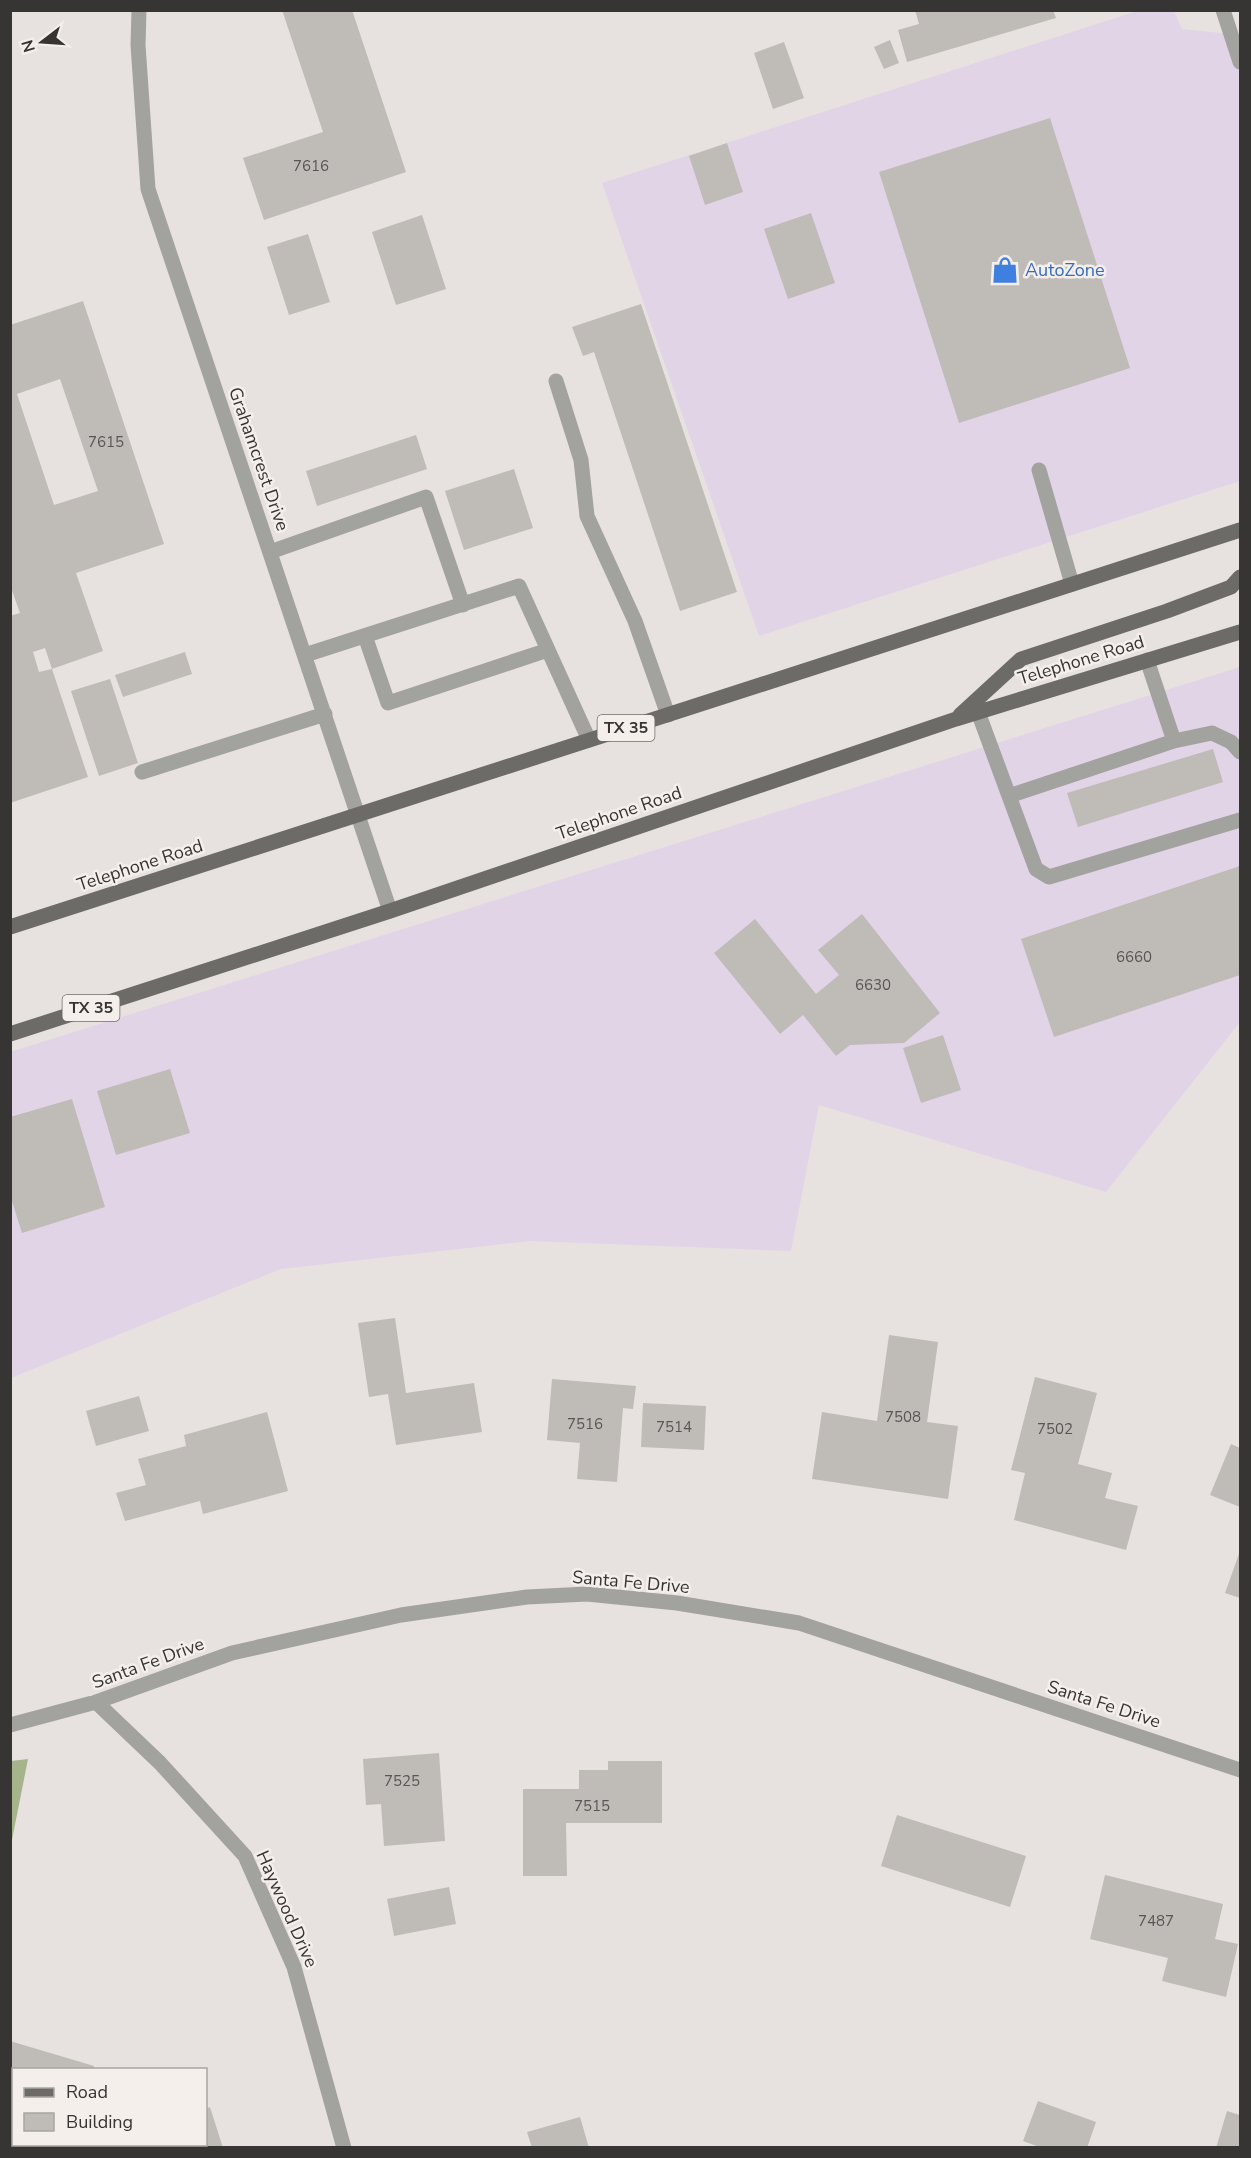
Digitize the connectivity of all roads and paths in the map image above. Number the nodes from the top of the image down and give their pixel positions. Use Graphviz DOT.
graph roads {
  1 [pos="139,10"];
  2 [pos="1223,10"];
  3 [pos="1240,62"];
  4 [pos="556,381"];
  5 [pos="1039,470"];
  6 [pos="1240,530"];
  7 [pos="270,552"];
  8 [pos="1240,578"];
  9 [pos="1072,584"];
  10 [pos="463,604"];
  11 [pos="1240,632"];
  12 [pos="365,636"];
  13 [pos="548,650"];
  14 [pos="305,656"];
  15 [pos="1147,660"];
  16 [pos="978,712"];
  17 [pos="325,714"];
  18 [pos="668,715"];
  19 [pos="956,718"];
  20 [pos="589,740"];
  21 [pos="1174,741"];
  22 [pos="1240,752"];
  23 [pos="142,772"];
  24 [pos="1009,796"];
  25 [pos="358,814"];
  26 [pos="1240,820"];
  27 [pos="390,911"];
  28 [pos="10,927"];
  29 [pos="10,1034"];
  30 [pos="96,1702"];
  31 [pos="10,1725"];
  32 [pos="1240,1770"];
  33 [pos="344,2148"];
  1 -- 7 [label="street, Grahamcrest Drive"];
  2 -- 3 [label="street"];
  4 -- 18 [label="street"];
  5 -- 9 [label="street"];
  6 -- 9 [label="main road, Telephone Road / TX 35"];
  7 -- 10 [label="street"];
  7 -- 14 [label="street, Grahamcrest Drive"];
  8 -- 19 [label="main road"];
  9 -- 18 [label="main road, Telephone Road / TX 35"];
  10 -- 12 [label="street"];
  10 -- 13 [label="street"];
  11 -- 15 [label="main road, Telephone Road / TX 35"];
  12 -- 13 [label="street"];
  12 -- 14 [label="street"];
  13 -- 20 [label="street"];
  14 -- 17 [label="street, Grahamcrest Drive"];
  15 -- 16 [label="main road, Telephone Road / TX 35"];
  15 -- 21 [label="street"];
  16 -- 19 [label="main road, Telephone Road / TX 35"];
  16 -- 24 [label="street"];
  17 -- 23 [label="street"];
  17 -- 25 [label="street, Grahamcrest Drive"];
  18 -- 20 [label="main road, Telephone Road / TX 35"];
  19 -- 27 [label="main road, Telephone Road / TX 35"];
  20 -- 25 [label="main road, Telephone Road / TX 35"];
  21 -- 22 [label="street"];
  21 -- 24 [label="street"];
  24 -- 26 [label="street"];
  25 -- 27 [label="street, Grahamcrest Drive"];
  25 -- 28 [label="main road, Telephone Road / TX 35"];
  27 -- 29 [label="main road, Telephone Road / TX 35"];
  30 -- 31 [label="street, Santa Fe Drive"];
  30 -- 32 [label="street, Santa Fe Drive"];
  30 -- 33 [label="street, Haywood Drive"];
}
